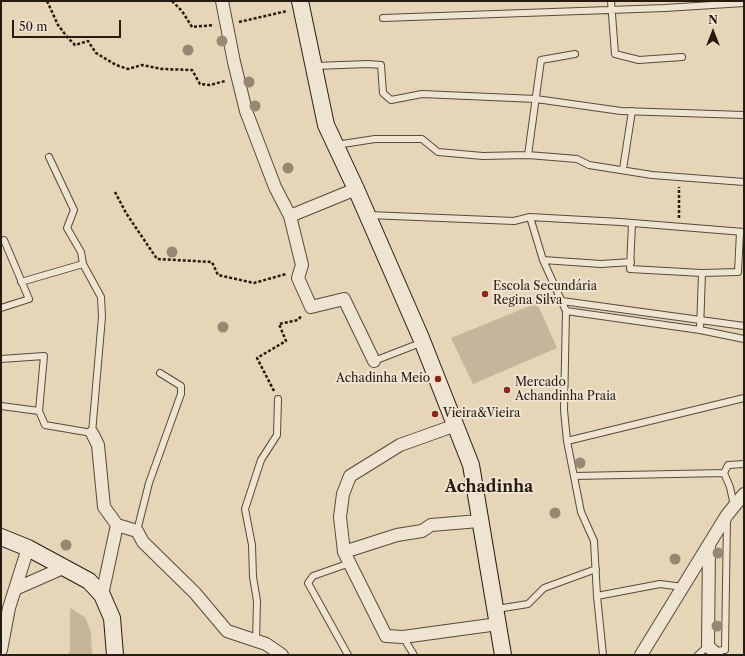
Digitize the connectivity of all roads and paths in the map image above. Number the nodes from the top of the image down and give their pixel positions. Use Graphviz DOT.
graph roads {
  1 [pos="47,1"];
  2 [pos="222,1"];
  3 [pos="300,1"];
  4 [pos="611,1"];
  5 [pos="744,3"];
  6 [pos="611,10"];
  7 [pos="383,18"];
  8 [pos="575,54"];
  9 [pos="682,57"];
  10 [pos="314,66"];
  11 [pos="238,78"];
  12 [pos="536,99"];
  13 [pos="632,111"];
  14 [pos="744,115"];
  15 [pos="335,145"];
  16 [pos="528,156"];
  17 [pos="49,157"];
  18 [pos="623,169"];
  19 [pos="679,177"];
  20 [pos="744,182"];
  21 [pos="356,189"];
  22 [pos="115,192"];
  23 [pos="368,215"];
  24 [pos="290,216"];
  25 [pos="530,218"];
  26 [pos="632,223"];
  27 [pos="679,227"];
  28 [pos="742,232"];
  29 [pos="1,241"];
  30 [pos="543,260"];
  31 [pos="630,262"];
  32 [pos="83,264"];
  33 [pos="300,270"];
  34 [pos="741,272"];
  35 [pos="702,273"];
  36 [pos="22,282"];
  37 [pos="562,301"];
  38 [pos="311,307"];
  39 [pos="1,308"];
  40 [pos="566,311"];
  41 [pos="700,319"];
  42 [pos="744,326"];
  43 [pos="700,330"];
  44 [pos="744,339"];
  45 [pos="423,342"];
  46 [pos="1,359"];
  47 [pos="374,361"];
  48 [pos="160,374"];
  49 [pos="744,398"];
  50 [pos="278,399"];
  51 [pos="1,406"];
  52 [pos="39,411"];
  53 [pos="456,425"];
  54 [pos="92,433"];
  55 [pos="567,441"];
  56 [pos="744,464"];
  57 [pos="724,472"];
  58 [pos="574,476"];
  59 [pos="744,494"];
  60 [pos="731,511"];
  61 [pos="479,521"];
  62 [pos="117,525"];
  63 [pos="137,531"];
  64 [pos="1,537"];
  65 [pos="709,546"];
  66 [pos="28,548"];
  67 [pos="347,557"];
  68 [pos="65,567"];
  69 [pos="596,569"];
  70 [pos="683,587"];
  71 [pos="15,589"];
  72 [pos="102,595"];
  73 [pos="597,596"];
  74 [pos="496,617"];
  75 [pos="403,638"];
  76 [pos="256,641"];
  77 [pos="1,650"];
  78 [pos="713,651"];
  79 [pos="499,653"];
  80 [pos="115,655"];
  81 [pos="282,655"];
  82 [pos="348,655"];
  83 [pos="414,655"];
  84 [pos="603,655"];
  85 [pos="640,655"];
  86 [pos="698,655"];
  1 -- 11 [label="path"];
  2 -- 11 [label="street"];
  3 -- 10 [label="street"];
  4 -- 6 [label="lane"];
  5 -- 6 [label="lane"];
  6 -- 7 [label="lane"];
  6 -- 9 [label="lane"];
  8 -- 12 [label="lane"];
  10 -- 12 [label="lane"];
  10 -- 15 [label="street"];
  11 -- 24 [label="street"];
  12 -- 13 [label="lane"];
  12 -- 16 [label="lane"];
  13 -- 14 [label="lane"];
  13 -- 18 [label="lane"];
  15 -- 16 [label="lane"];
  15 -- 21 [label="street"];
  16 -- 18 [label="lane"];
  17 -- 32 [label="lane"];
  18 -- 19 [label="lane"];
  19 -- 20 [label="lane"];
  19 -- 27 [label="path"];
  21 -- 23 [label="street"];
  21 -- 24 [label="street"];
  22 -- 33 [label="path"];
  23 -- 25 [label="lane"];
  23 -- 45 [label="street"];
  24 -- 33 [label="street"];
  25 -- 26 [label="lane"];
  25 -- 30 [label="lane"];
  26 -- 27 [label="lane"];
  26 -- 31 [label="lane"];
  27 -- 28 [label="lane"];
  28 -- 34 [label="lane"];
  29 -- 36 [label="lane"];
  30 -- 31 [label="lane"];
  30 -- 37 [label="lane"];
  31 -- 35 [label="lane"];
  32 -- 36 [label="lane"];
  32 -- 54 [label="lane"];
  33 -- 38 [label="street"];
  34 -- 35 [label="lane"];
  35 -- 41 [label="lane"];
  36 -- 39 [label="lane"];
  37 -- 40 [label="lane"];
  37 -- 41 [label="lane"];
  38 -- 47 [label="street"];
  38 -- 50 [label="path"];
  40 -- 43 [label="lane"];
  40 -- 55 [label="lane"];
  41 -- 42 [label="lane"];
  41 -- 43 [label="lane"];
  43 -- 44 [label="lane"];
  45 -- 47 [label="lane"];
  45 -- 53 [label="street"];
  46 -- 52 [label="lane"];
  48 -- 63 [label="lane"];
  49 -- 55 [label="lane"];
  50 -- 76 [label="lane"];
  51 -- 52 [label="lane"];
  52 -- 54 [label="lane"];
  53 -- 61 [label="street"];
  53 -- 67 [label="street"];
  54 -- 62 [label="street"];
  55 -- 58 [label="lane"];
  56 -- 57 [label="lane"];
  57 -- 58 [label="lane"];
  57 -- 60 [label="lane"];
  58 -- 69 [label="lane"];
  59 -- 60 [label="street"];
  60 -- 65 [label="street"];
  60 -- 78 [label="lane"];
  61 -- 67 [label="street"];
  61 -- 74 [label="street"];
  62 -- 63 [label="street"];
  62 -- 72 [label="street"];
  63 -- 76 [label="street"];
  64 -- 66 [label="street"];
  65 -- 70 [label="street"];
  65 -- 78 [label="street"];
  66 -- 68 [label="street"];
  66 -- 71 [label="street"];
  67 -- 75 [label="street"];
  67 -- 82 [label="lane"];
  68 -- 71 [label="street"];
  68 -- 72 [label="street"];
  69 -- 73 [label="lane"];
  69 -- 74 [label="lane"];
  70 -- 73 [label="lane"];
  70 -- 85 [label="street"];
  71 -- 77 [label="street"];
  72 -- 80 [label="street"];
  73 -- 84 [label="lane"];
  74 -- 75 [label="street"];
  74 -- 79 [label="street"];
  75 -- 83 [label="lane"];
  76 -- 81 [label="street"];
  78 -- 86 [label="lane"];
}
